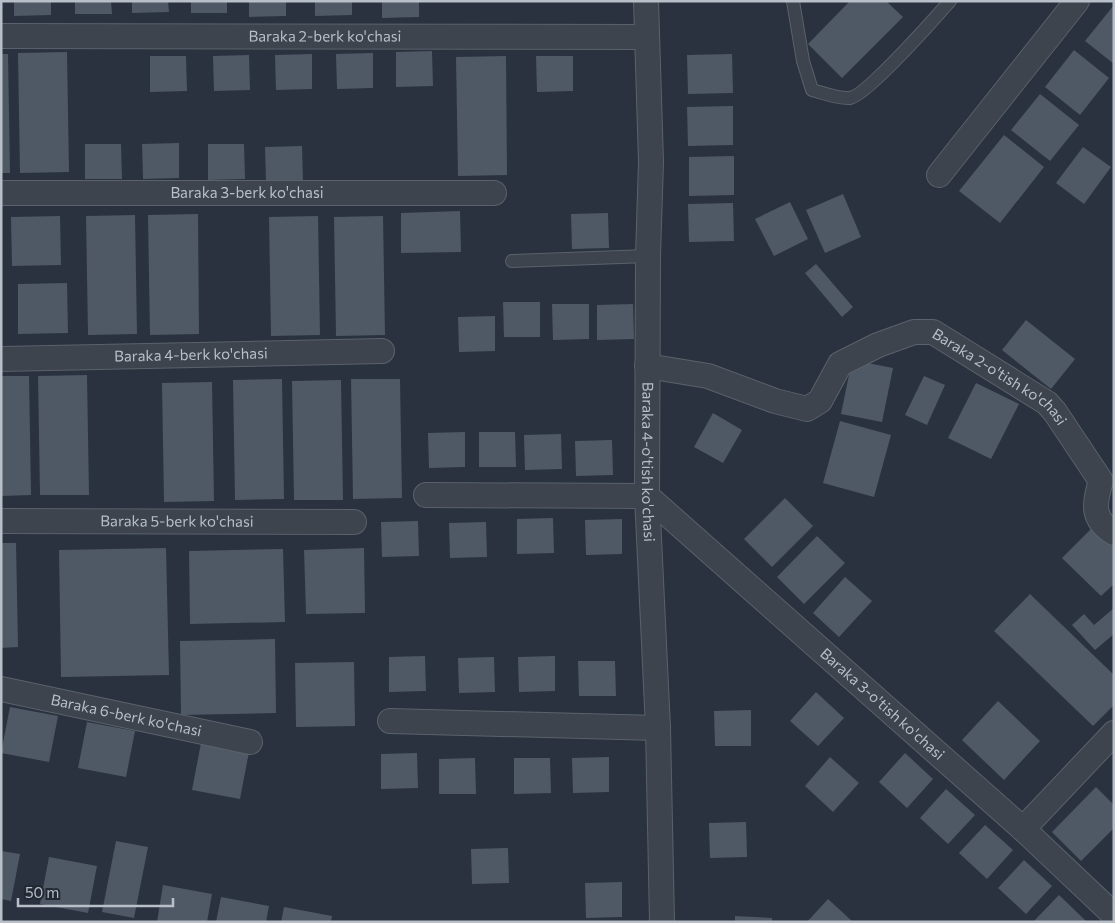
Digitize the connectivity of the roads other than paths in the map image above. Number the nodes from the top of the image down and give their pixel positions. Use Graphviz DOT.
graph roads {
  1 [pos="646,1"];
  2 [pos="793,1"];
  3 [pos="950,1"];
  4 [pos="1077,1"];
  5 [pos="1,36"];
  6 [pos="648,37"];
  7 [pos="939,175"];
  8 [pos="1,193"];
  9 [pos="494,193"];
  10 [pos="648,256"];
  11 [pos="512,261"];
  12 [pos="382,351"];
  13 [pos="1,359"];
  14 [pos="647,366"];
  15 [pos="426,494"];
  16 [pos="647,496"];
  17 [pos="1,521"];
  18 [pos="354,522"];
  19 [pos="1114,533"];
  20 [pos="1,689"];
  21 [pos="390,721"];
  22 [pos="658,728"];
  23 [pos="1114,733"];
  24 [pos="250,742"];
  25 [pos="1023,829"];
  26 [pos="1114,915"];
  27 [pos="662,922"];
  1 -- 6 [label="street, Baraka 4-o'tish ko'chasi"];
  2 -- 3 [label="lane"];
  4 -- 7 [label="street"];
  5 -- 6 [label="street, Baraka 2-berk ko'chasi"];
  6 -- 10 [label="street, Baraka 4-o'tish ko'chasi"];
  8 -- 9 [label="street, Baraka 3-berk ko'chasi"];
  10 -- 11 [label="lane"];
  10 -- 14 [label="street, Baraka 4-o'tish ko'chasi"];
  12 -- 13 [label="street, Baraka 4-berk ko'chasi"];
  14 -- 16 [label="street, Baraka 4-o'tish ko'chasi"];
  14 -- 19 [label="street, Baraka 2-o'tish ko'chasi"];
  15 -- 16 [label="street"];
  16 -- 22 [label="street, Baraka 4-o'tish ko'chasi"];
  16 -- 25 [label="street, Baraka 3-o'tish ko'chasi"];
  17 -- 18 [label="street, Baraka 5-berk ko'chasi"];
  20 -- 24 [label="street, Baraka 6-berk ko'chasi"];
  21 -- 22 [label="street"];
  22 -- 27 [label="street, Baraka 4-o'tish ko'chasi"];
  23 -- 25 [label="street"];
  25 -- 26 [label="street, Baraka 3-o'tish ko'chasi"];
}
